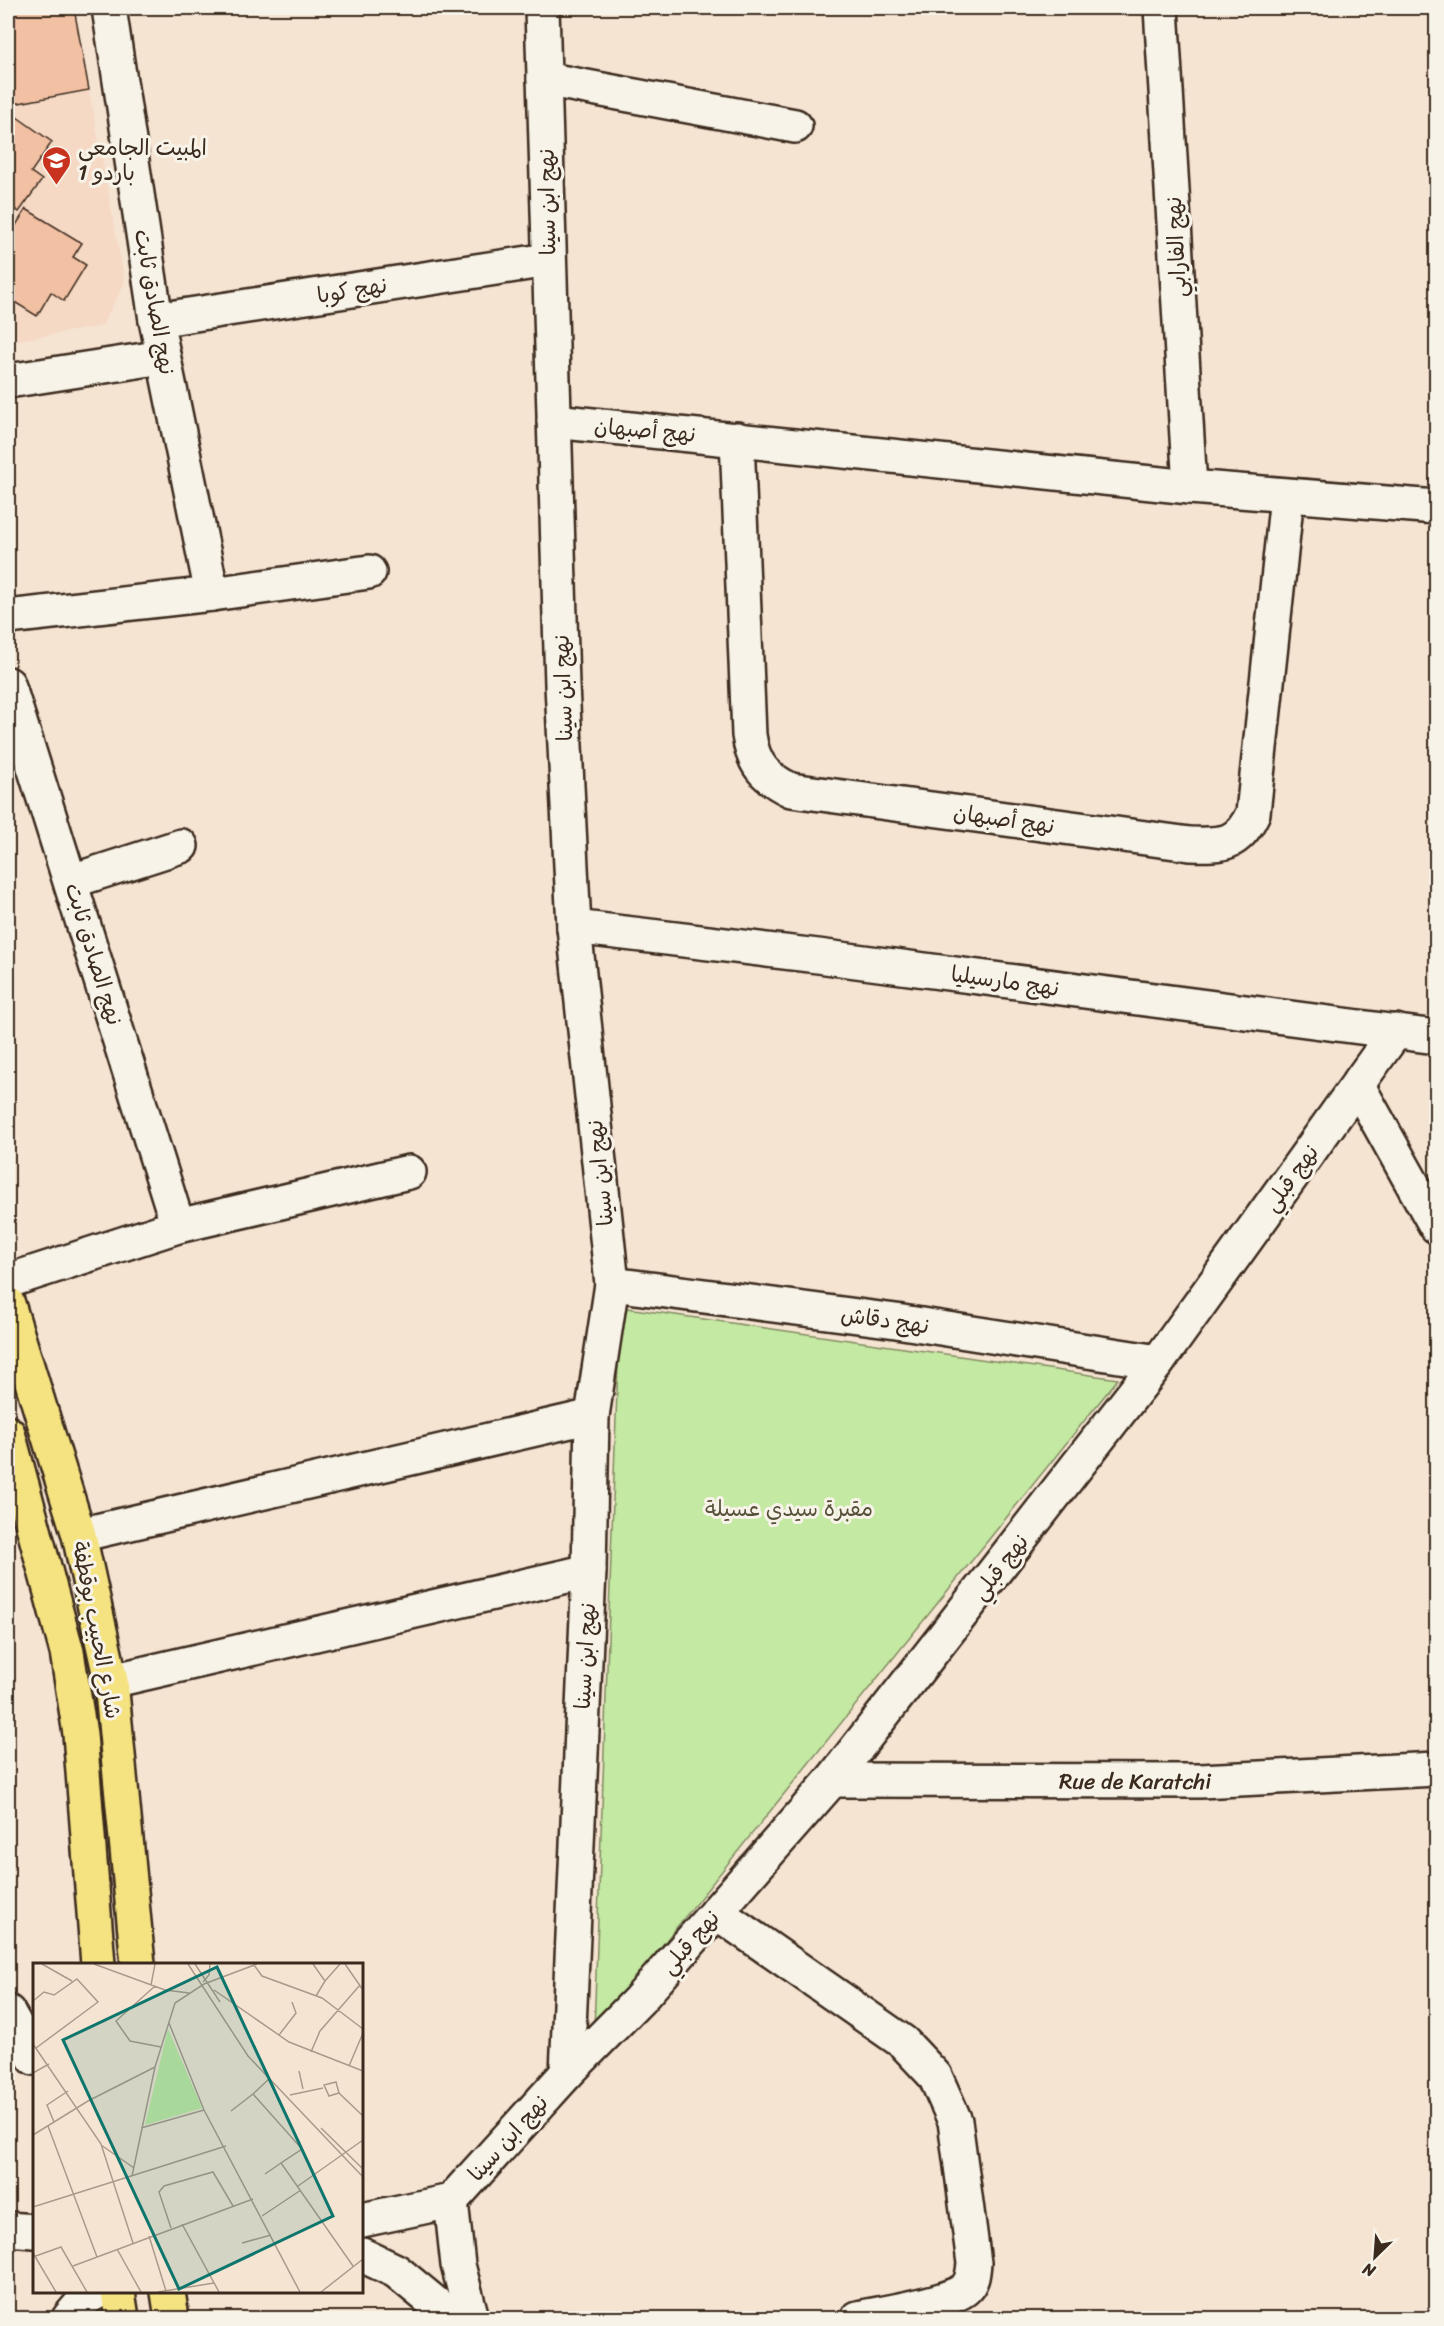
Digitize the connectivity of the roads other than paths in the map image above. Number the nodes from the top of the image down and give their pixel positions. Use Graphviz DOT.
graph roads {
  1 [pos="109,8"];
  2 [pos="542,8"];
  3 [pos="1161,8"];
  4 [pos="544,79"];
  5 [pos="795,126"];
  6 [pos="548,260"];
  7 [pos="156,321"];
  8 [pos="163,357"];
  9 [pos="8,381"];
  10 [pos="554,421"];
  11 [pos="737,439"];
  12 [pos="1190,487"];
  13 [pos="1287,496"];
  14 [pos="1437,507"];
  15 [pos="369,572"];
  16 [pos="212,594"];
  17 [pos="8,617"];
  18 [pos="8,684"];
  19 [pos="181,846"];
  20 [pos="72,881"];
  21 [pos="574,927"];
  22 [pos="1396,1031"];
  23 [pos="1437,1037"];
  24 [pos="1358,1086"];
  25 [pos="409,1172"];
  26 [pos="178,1226"];
  27 [pos="1437,1226"];
  28 [pos="8,1281"];
  29 [pos="612,1284"];
  30 [pos="8,1304"];
  31 [pos="1158,1362"];
  32 [pos="592,1416"];
  33 [pos="8,1434"];
  34 [pos="79,1535"];
  35 [pos="589,1571"];
  36 [pos="111,1681"];
  37 [pos="1437,1769"];
  38 [pos="832,1780"];
  39 [pos="716,1912"];
  40 [pos="98,1963"];
  41 [pos="138,1963"];
  42 [pos="8,2012"];
  43 [pos="33,2056"];
  44 [pos="567,2073"];
  45 [pos="452,2201"];
  46 [pos="363,2220"];
  47 [pos="363,2255"];
  48 [pos="95,2293"];
  49 [pos="118,2293"];
  50 [pos="168,2293"];
  51 [pos="69,2319"];
  52 [pos="122,2319"];
  53 [pos="172,2319"];
  54 [pos="453,2319"];
  55 [pos="472,2319"];
  56 [pos="858,2319"];
  1 -- 7 [label="street, نهج الصادق ثابت"];
  2 -- 4 [label="street, نهج ابن سينا"];
  3 -- 12 [label="street, نهج الفارابي"];
  4 -- 5 [label="street"];
  4 -- 6 [label="street, نهج ابن سينا"];
  6 -- 7 [label="street, نهج كوبا"];
  6 -- 10 [label="street, نهج ابن سينا"];
  7 -- 8 [label="street, نهج الصادق ثابت"];
  8 -- 9 [label="street"];
  8 -- 16 [label="street, نهج الصادق ثابت"];
  10 -- 11 [label="street, نهج أصبهان"];
  10 -- 21 [label="street, نهج ابن سينا"];
  11 -- 12 [label="street, نهج أصبهان"];
  11 -- 13 [label="street, نهج أصبهان"];
  12 -- 13 [label="street, نهج أصبهان"];
  13 -- 14 [label="street, نهج أصبهان"];
  15 -- 16 [label="street"];
  16 -- 17 [label="street"];
  18 -- 20 [label="street, نهج الصادق ثابت"];
  19 -- 20 [label="street"];
  20 -- 26 [label="street, نهج الصادق ثابت"];
  21 -- 22 [label="street, نهج مارسيليا"];
  21 -- 29 [label="street, نهج ابن سينا"];
  22 -- 23 [label="street, نهج مارسيليا"];
  22 -- 24 [label="street, نهج قبلي"];
  24 -- 27 [label="street"];
  24 -- 31 [label="street, نهج قبلي"];
  25 -- 26 [label="street"];
  26 -- 28 [label="street"];
  29 -- 31 [label="street, نهج دقاش"];
  29 -- 32 [label="street, نهج ابن سينا"];
  30 -- 34 [label="main road, شارع الحبيب بوقطفة"];
  31 -- 38 [label="street, نهج قبلي"];
  32 -- 34 [label="street"];
  32 -- 35 [label="street, نهج ابن سينا"];
  33 -- 40 [label="main road, شارع الحبيب بوقطفة"];
  34 -- 36 [label="main road, شارع الحبيب بوقطفة"];
  35 -- 36 [label="street"];
  35 -- 44 [label="street, نهج ابن سينا"];
  36 -- 41 [label="main road, شارع الحبيب بوقطفة"];
  37 -- 38 [label="street, Rue de Karatchi"];
  38 -- 39 [label="street, نهج قبلي"];
  39 -- 44 [label="street, نهج قبلي"];
  39 -- 56 [label="street"];
  42 -- 43 [label="street"];
  44 -- 45 [label="street, نهج ابن سينا"];
  45 -- 46 [label="street, نهج ابن سينا"];
  45 -- 55 [label="street"];
  47 -- 54 [label="street"];
  48 -- 51 [label="street"];
  49 -- 52 [label="main road"];
  50 -- 53 [label="main road"];
}
